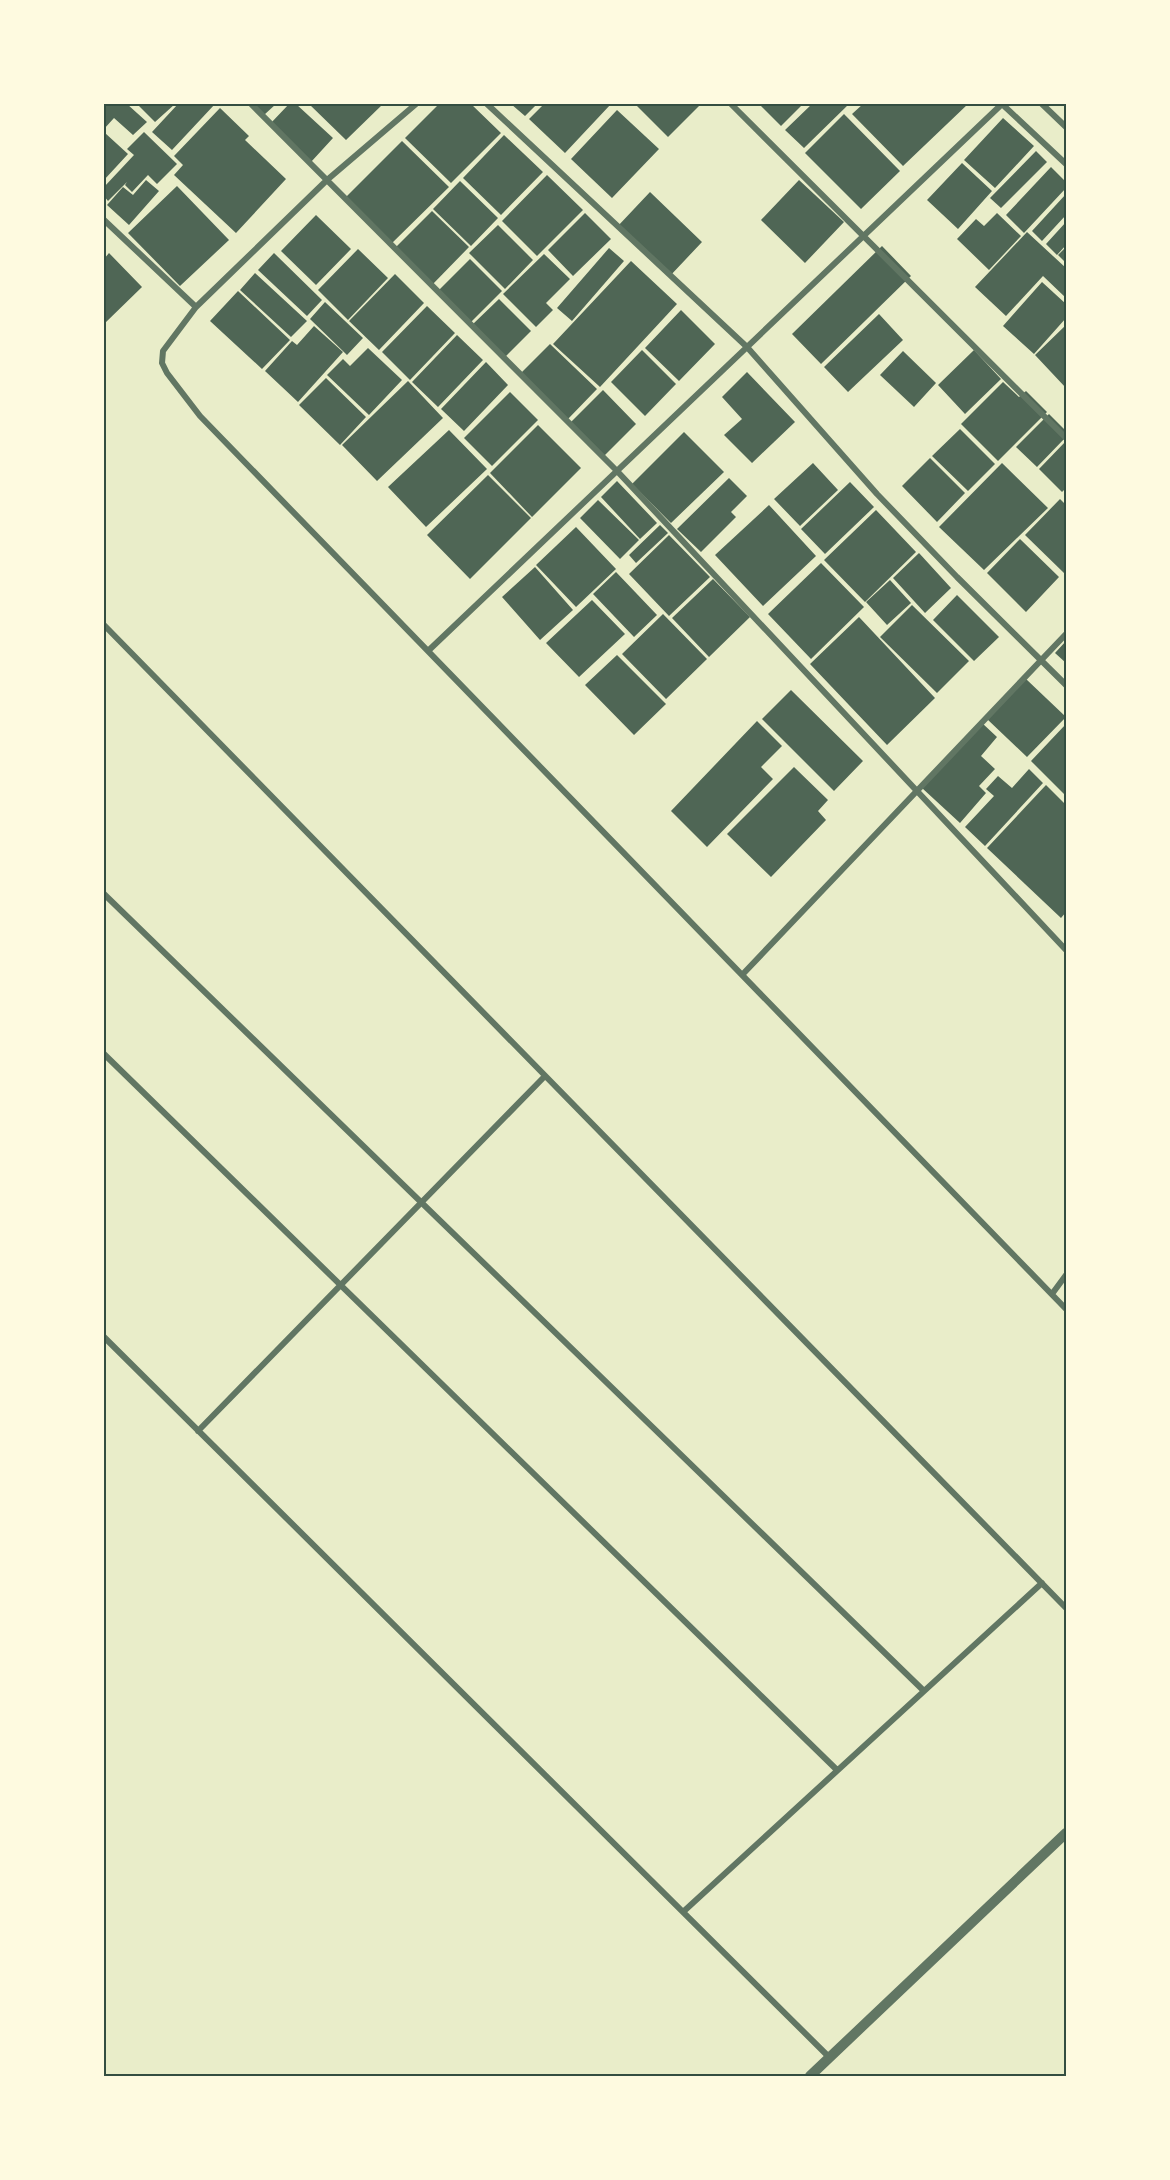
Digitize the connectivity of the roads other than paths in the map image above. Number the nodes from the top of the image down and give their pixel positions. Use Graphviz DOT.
graph roads {
  1 [pos="251,104"];
  2 [pos="416,104"];
  3 [pos="487,104"];
  4 [pos="731,104"];
  5 [pos="1002,104"];
  6 [pos="1042,104"];
  7 [pos="1066,127"];
  8 [pos="1066,164"];
  9 [pos="327,180"];
  10 [pos="104,220"];
  11 [pos="864,236"];
  12 [pos="196,307"];
  13 [pos="747,347"];
  14 [pos="1066,438"];
  15 [pos="617,471"];
  16 [pos="104,625"];
  17 [pos="1066,634"];
  18 [pos="428,651"];
  19 [pos="1041,661"];
  20 [pos="1066,685"];
  21 [pos="918,791"];
  22 [pos="104,894"];
  23 [pos="1066,950"];
  24 [pos="742,975"];
  25 [pos="104,1054"];
  26 [pos="545,1076"];
  27 [pos="421,1203"];
  28 [pos="1066,1275"];
  29 [pos="340,1285"];
  30 [pos="1052,1294"];
  31 [pos="1066,1309"];
  32 [pos="104,1337"];
  33 [pos="198,1431"];
  34 [pos="1042,1583"];
  35 [pos="1066,1608"];
  36 [pos="924,1691"];
  37 [pos="837,1770"];
  38 [pos="1066,1833"];
  39 [pos="683,1912"];
  40 [pos="830,2058"];
  41 [pos="810,2076"];
  1 -- 9 [label="street"];
  2 -- 9 [label="street"];
  3 -- 13 [label="street"];
  4 -- 11 [label="street"];
  5 -- 8 [label="street"];
  5 -- 11 [label="street"];
  6 -- 7 [label="street"];
  9 -- 12 [label="street"];
  9 -- 15 [label="street"];
  10 -- 12 [label="street"];
  11 -- 13 [label="street"];
  11 -- 14 [label="street"];
  12 -- 18 [label="street"];
  13 -- 15 [label="street"];
  13 -- 19 [label="street"];
  15 -- 18 [label="street"];
  15 -- 21 [label="street"];
  16 -- 26 [label="street"];
  17 -- 19 [label="street"];
  18 -- 24 [label="street"];
  19 -- 20 [label="street"];
  19 -- 21 [label="street"];
  21 -- 23 [label="street"];
  21 -- 24 [label="street"];
  22 -- 27 [label="street"];
  24 -- 30 [label="street"];
  25 -- 29 [label="street"];
  26 -- 27 [label="street"];
  26 -- 34 [label="street"];
  27 -- 29 [label="street"];
  27 -- 36 [label="street"];
  28 -- 30 [label="street"];
  29 -- 33 [label="street"];
  29 -- 37 [label="street"];
  30 -- 31 [label="street"];
  32 -- 33 [label="street"];
  33 -- 39 [label="street"];
  34 -- 35 [label="street"];
  34 -- 36 [label="street"];
  36 -- 37 [label="street"];
  37 -- 39 [label="street"];
  38 -- 40 [label="street"];
  39 -- 40 [label="street"];
  40 -- 41 [label="street"];
}
